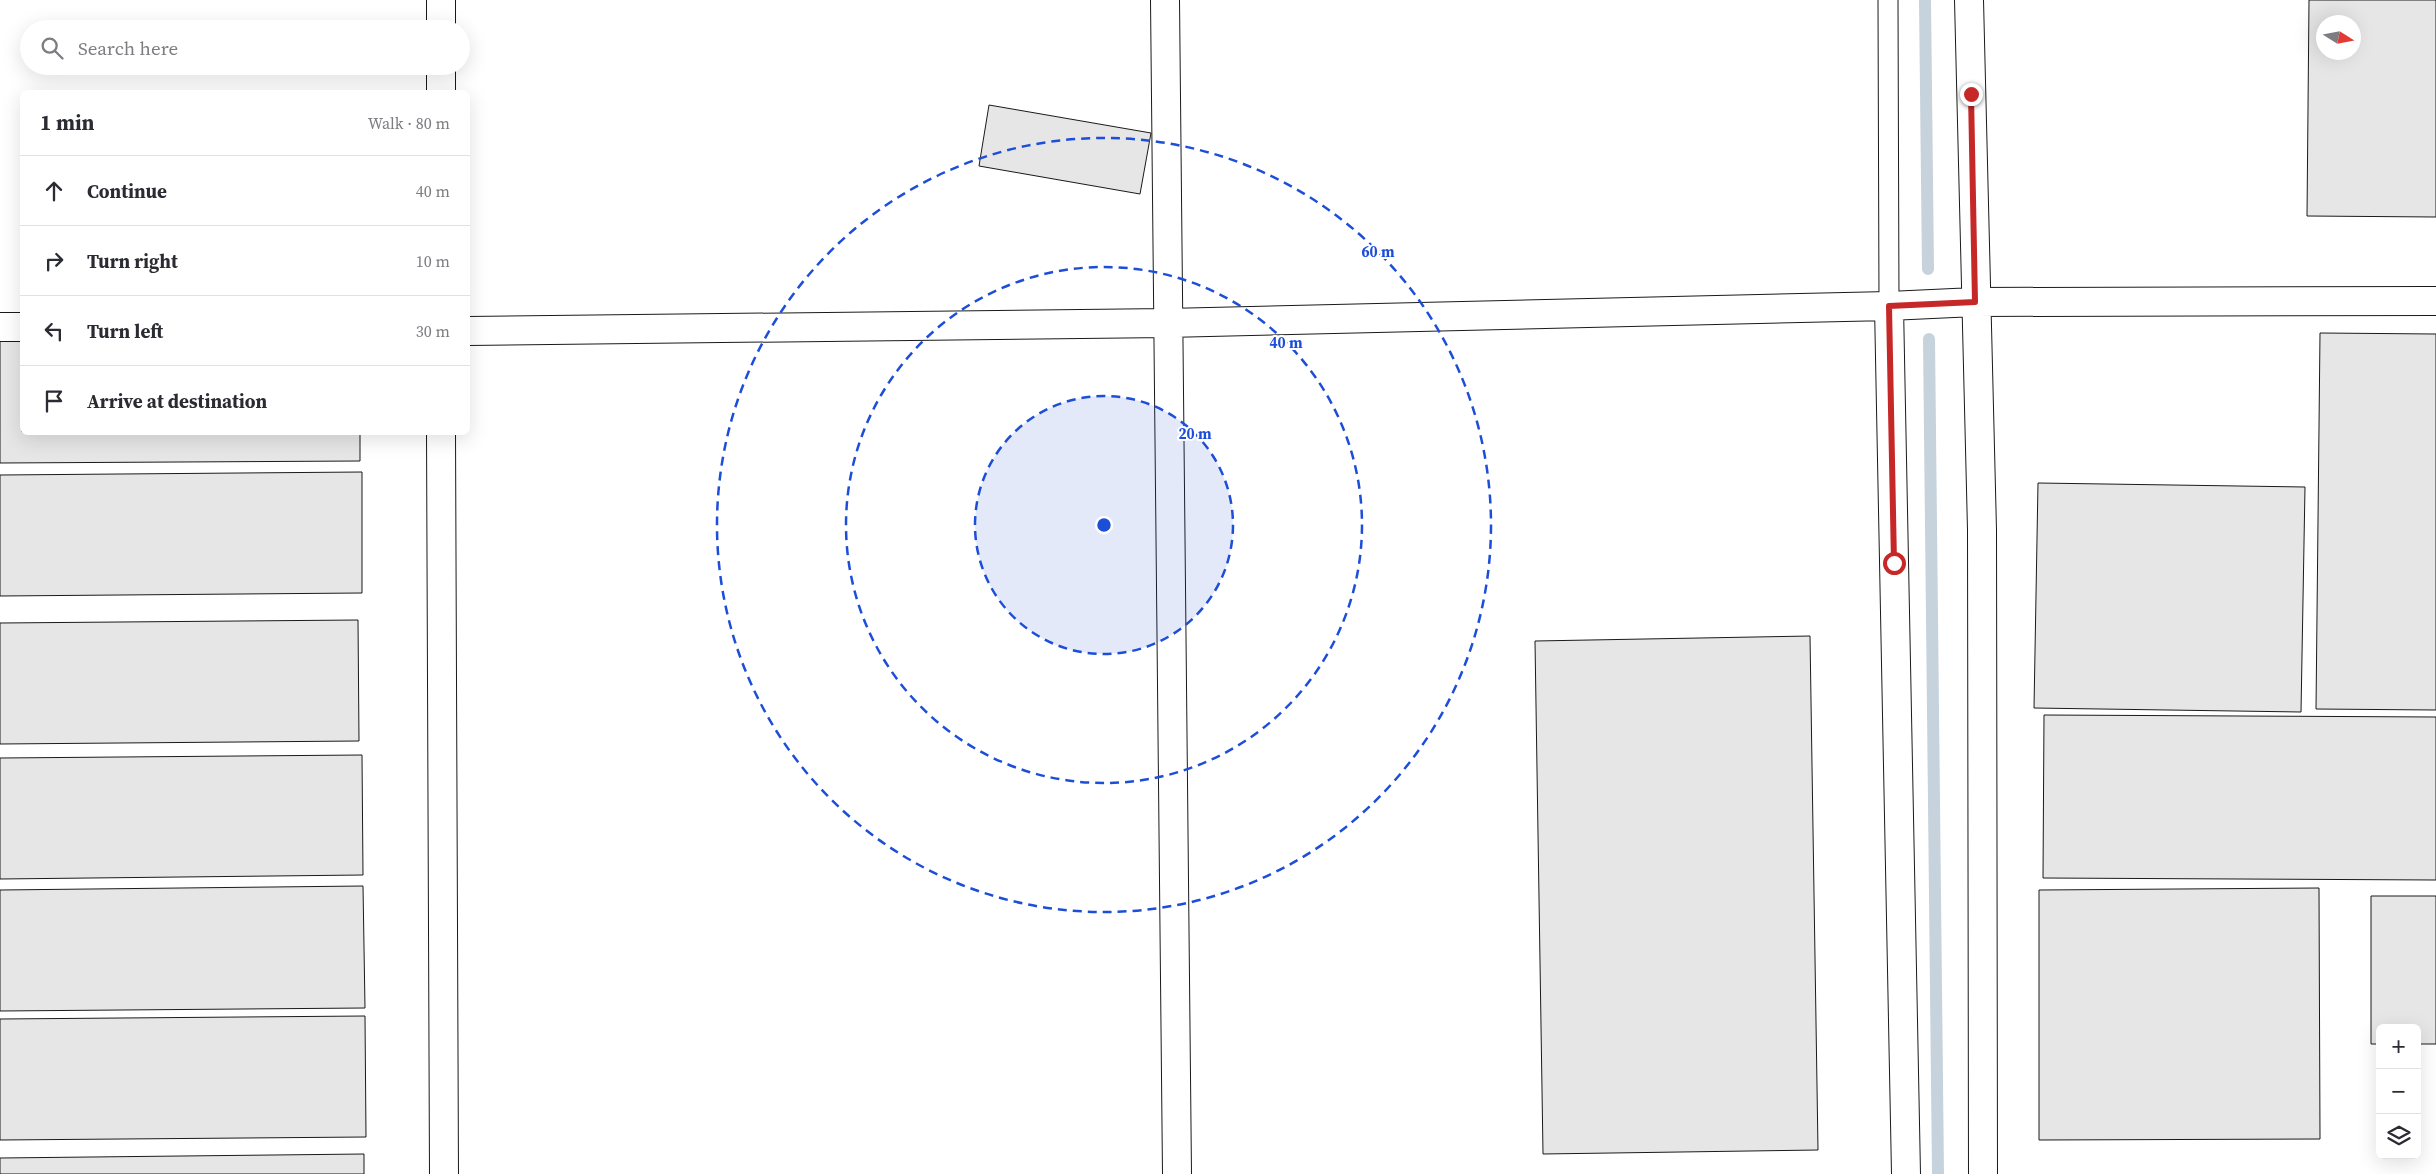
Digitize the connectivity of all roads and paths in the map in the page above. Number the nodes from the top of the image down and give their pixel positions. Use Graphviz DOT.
graph roads {
  1 [pos="441,0"];
  2 [pos="1165,0"];
  3 [pos="1888,0"];
  4 [pos="1969,0"];
  5 [pos="441,20"];
  6 [pos="441,75"];
  7 [pos="441,90"];
  8 [pos="2436,301"];
  9 [pos="1975,302"];
  10 [pos="1889,306"];
  11 [pos="1168,323"];
  12 [pos="0,327"];
  13 [pos="20,327"];
  14 [pos="470,331"];
  15 [pos="441,435"];
  16 [pos="444,1174"];
  17 [pos="1177,1174"];
  18 [pos="1906,1174"];
  19 [pos="1983,1174"];
  1 -- 5 [label="street"];
  2 -- 11 [label="street"];
  3 -- 10 [label="lane"];
  4 -- 9 [label="street"];
  6 -- 7 [label="street"];
  8 -- 9 [label="street"];
  9 -- 10 [label="street"];
  9 -- 19 [label="street"];
  10 -- 11 [label="street"];
  10 -- 18 [label="street"];
  11 -- 14 [label="street"];
  11 -- 17 [label="street"];
  12 -- 13 [label="street"];
  15 -- 16 [label="street"];
}
